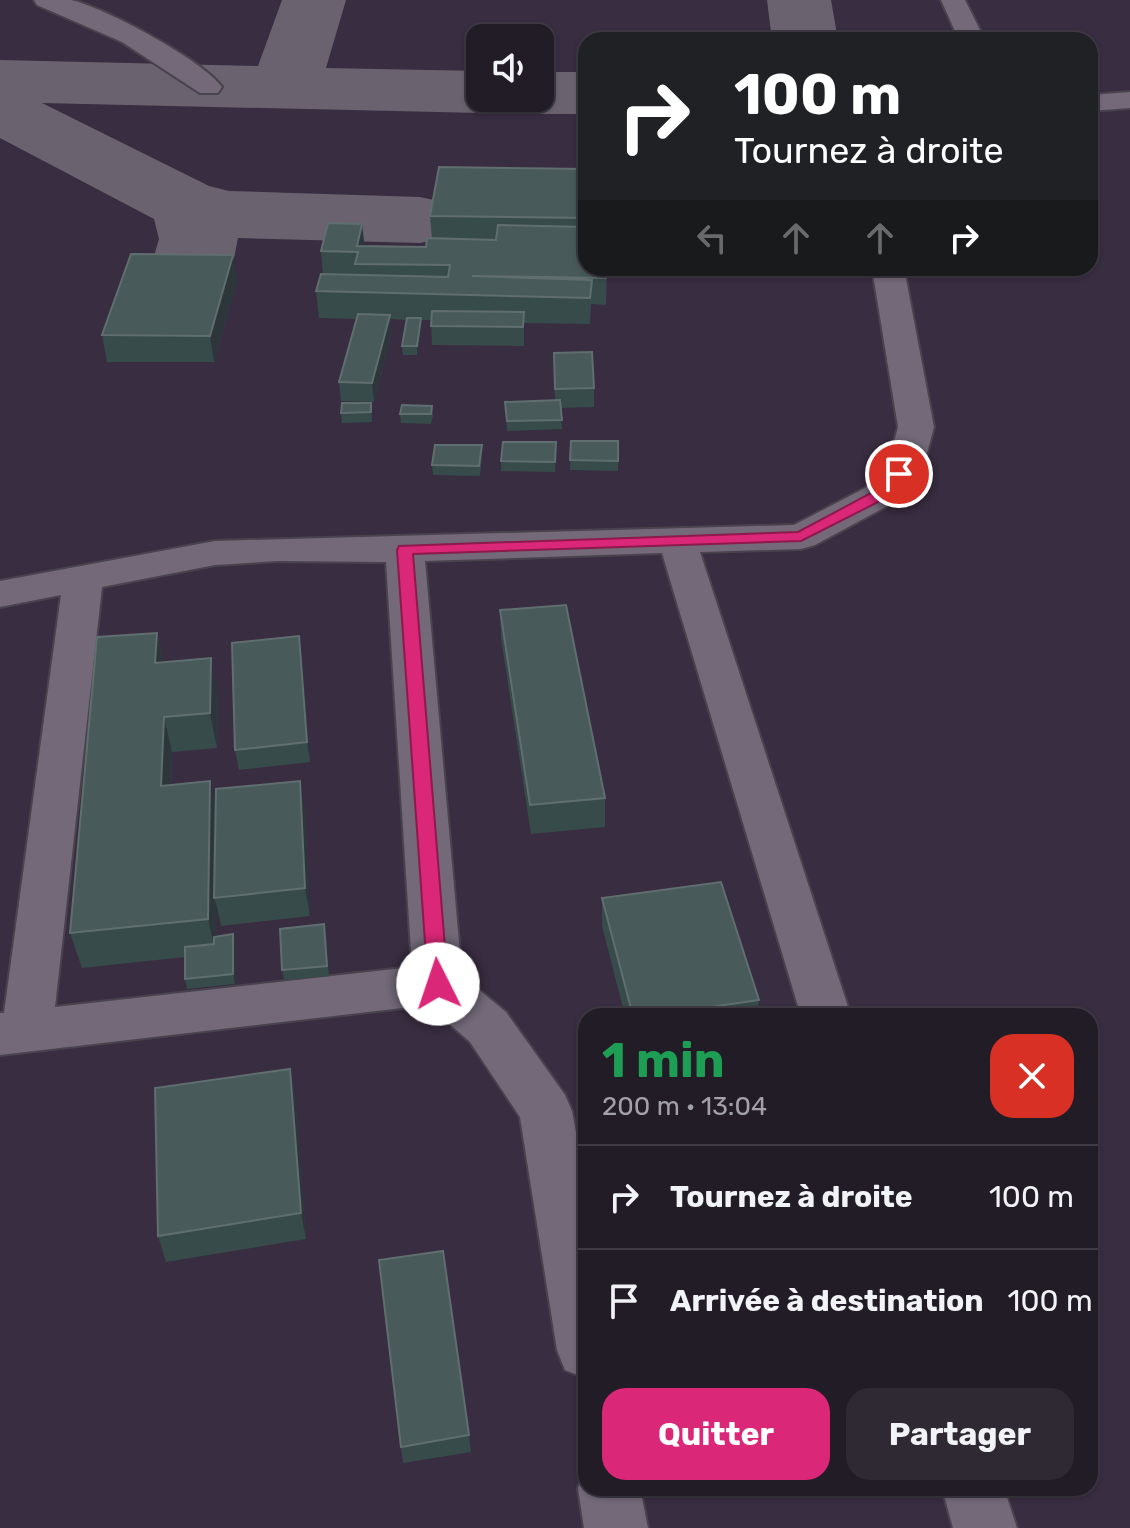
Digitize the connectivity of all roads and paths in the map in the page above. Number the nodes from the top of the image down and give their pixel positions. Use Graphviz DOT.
graph roads {
  1 [pos="46,0"];
  2 [pos="953,0"];
  3 [pos="968,32"];
  4 [pos="209,87"];
  5 [pos="1130,100"];
  6 [pos="1098,102"];
  7 [pos="889,276"];
  8 [pos="678,542"];
  9 [pos="405,550"];
  10 [pos="83,579"];
  11 [pos="0,594"];
  12 [pos="438,984"];
  13 [pos="824,1008"];
  14 [pos="13,1032"];
  15 [pos="578,1302"];
  16 [pos="610,1496"];
  17 [pos="975,1496"];
  18 [pos="616,1528"];
  19 [pos="985,1528"];
  1 -- 4 [label="lane"];
  2 -- 3 [label="lane"];
  5 -- 6 [label="lane"];
  7 -- 8 [label="lane"];
  8 -- 9 [label="lane"];
  8 -- 13 [label="lane"];
  9 -- 10 [label="lane"];
  9 -- 12 [label="lane"];
  10 -- 11 [label="lane"];
  10 -- 14 [label="lane"];
  12 -- 14 [label="lane"];
  12 -- 15 [label="lane"];
  16 -- 18 [label="lane"];
  17 -- 19 [label="lane"];
}
